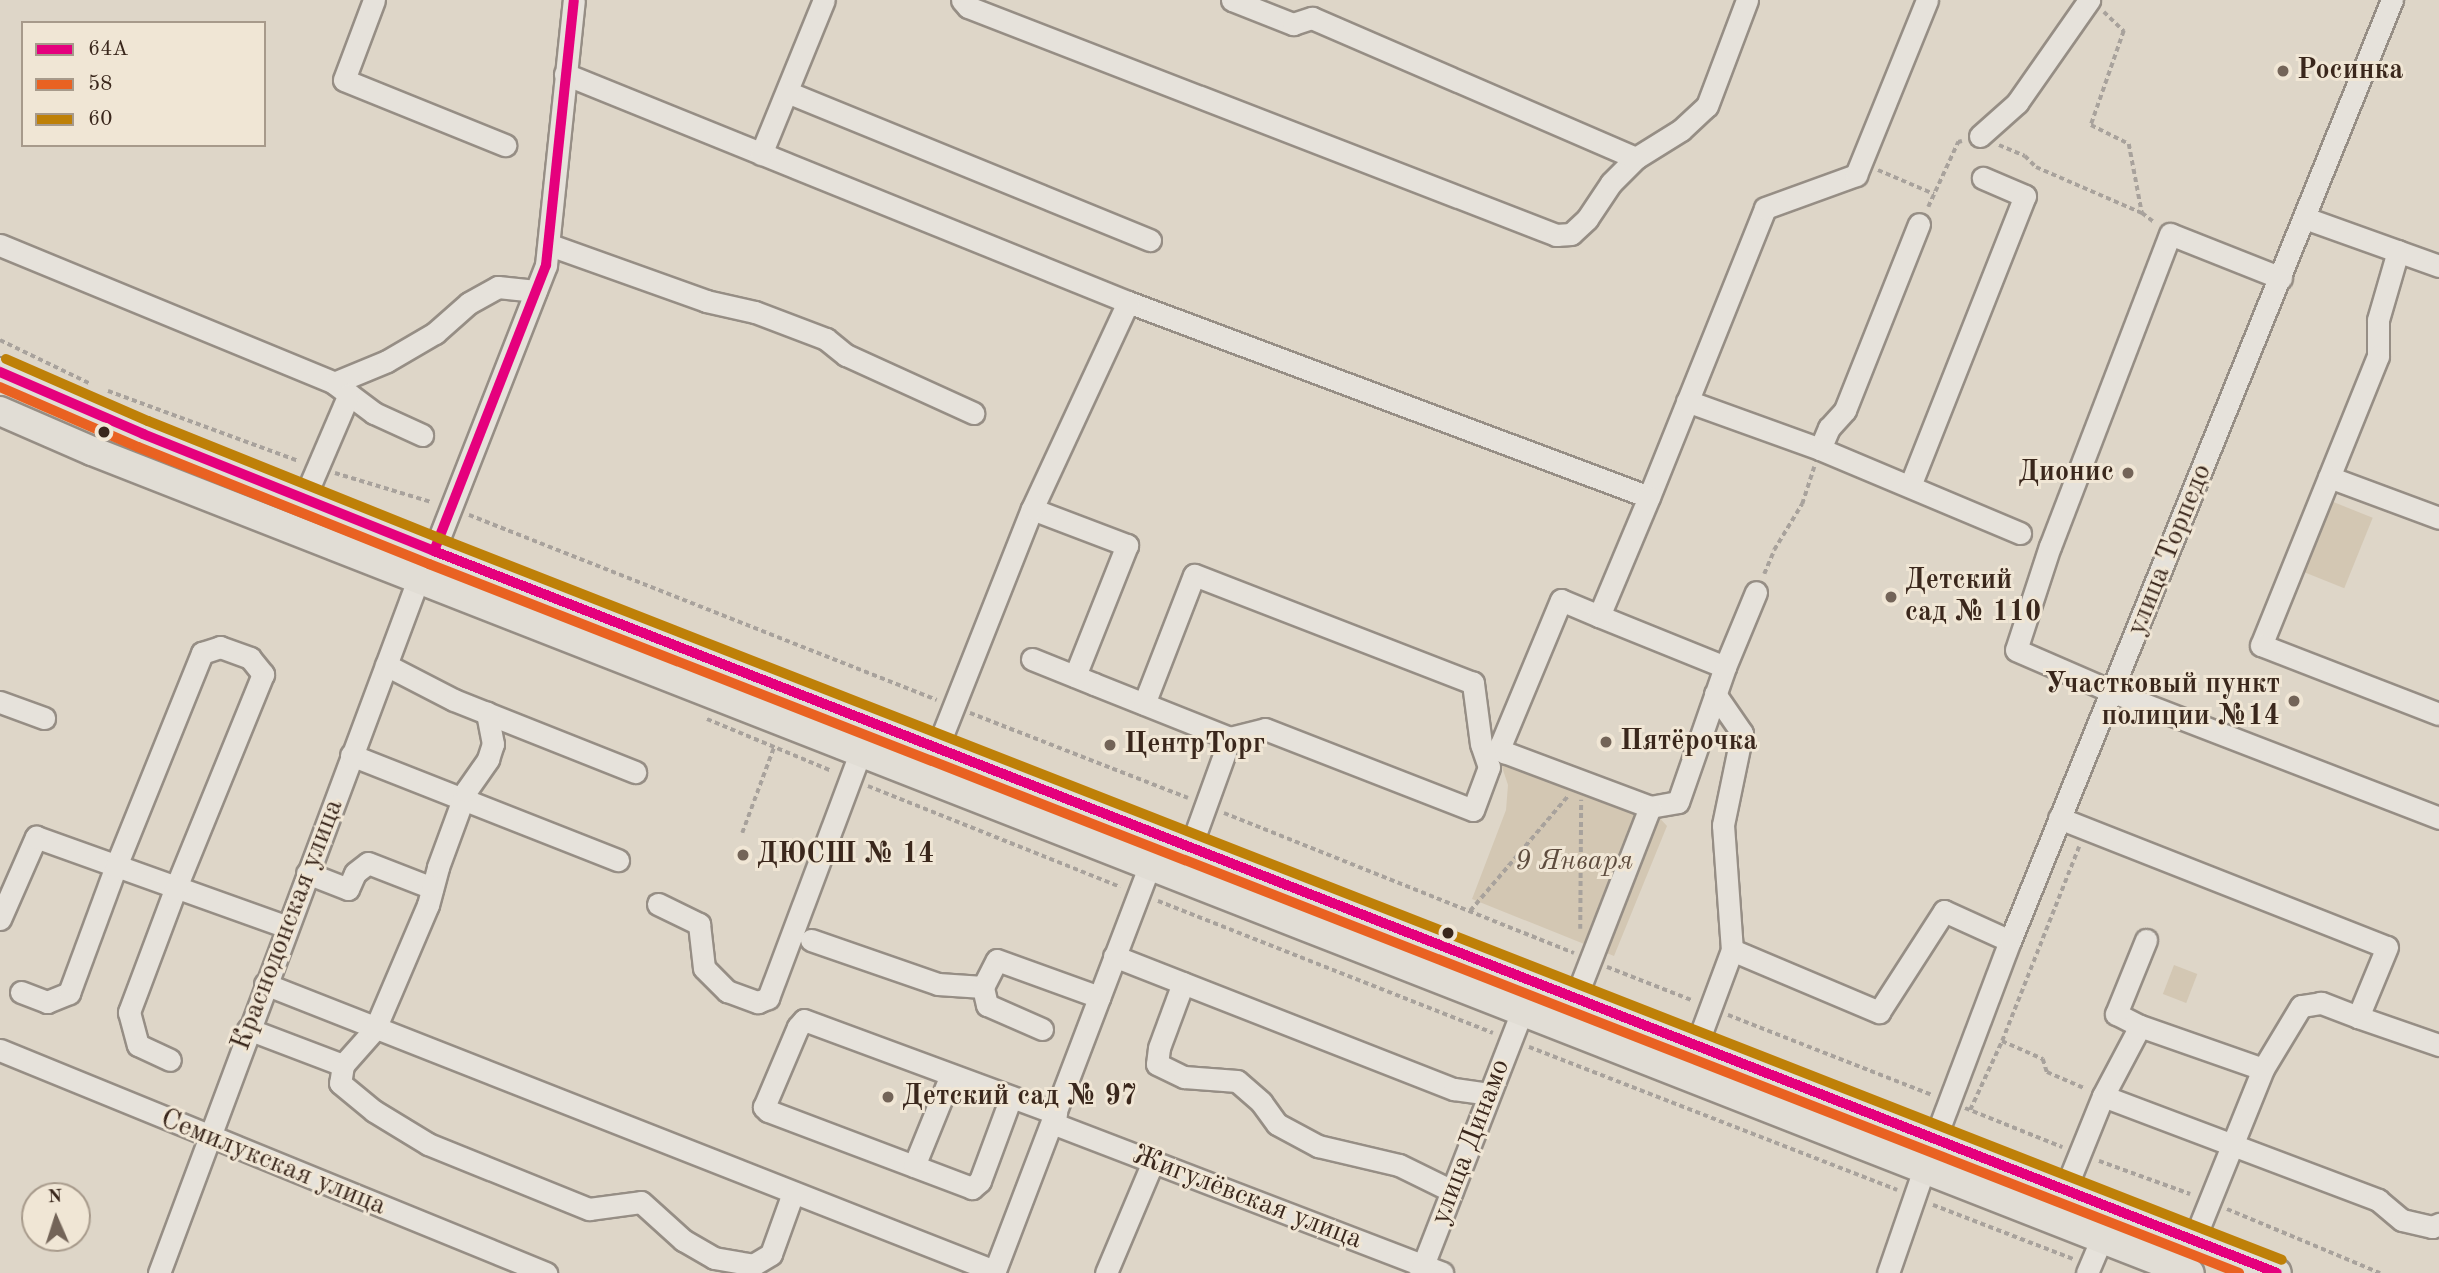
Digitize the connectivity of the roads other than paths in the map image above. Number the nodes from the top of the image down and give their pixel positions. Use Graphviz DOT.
graph roads {
  1 [pos="374,0"];
  2 [pos="574,0"];
  3 [pos="824,0"];
  4 [pos="962,0"];
  5 [pos="1233,0"];
  6 [pos="1747,0"];
  7 [pos="1927,0"];
  8 [pos="2392,0"];
  9 [pos="2095,4"];
  10 [pos="1315,9"];
  11 [pos="565,74"];
  12 [pos="787,92"];
  13 [pos="1980,136"];
  14 [pos="505,145"];
  15 [pos="761,154"];
  16 [pos="1636,158"];
  17 [pos="1983,178"];
  18 [pos="2305,218"];
  19 [pos="1919,224"];
  20 [pos="1150,240"];
  21 [pos="0,245"];
  22 [pos="550,245"];
  23 [pos="2398,251"];
  24 [pos="2439,266"];
  25 [pos="2281,278"];
  26 [pos="536,291"];
  27 [pos="1128,302"];
  28 [pos="0,372"];
  29 [pos="341,388"];
  30 [pos="1687,401"];
  31 [pos="0,411"];
  32 [pos="973,413"];
  33 [pos="422,435"];
  34 [pos="1820,449"];
  35 [pos="2329,477"];
  36 [pos="1910,486"];
  37 [pos="1649,497"];
  38 [pos="304,499"];
  39 [pos="1032,509"];
  40 [pos="2439,518"];
  41 [pos="2020,533"];
  42 [pos="434,551"];
  43 [pos="419,577"];
  44 [pos="1756,592"];
  45 [pos="1599,616"];
  46 [pos="1032,659"];
  47 [pos="386,665"];
  48 [pos="1725,667"];
  49 [pos="1075,677"];
  50 [pos="2113,692"];
  51 [pos="1715,694"];
  52 [pos="0,702"];
  53 [pos="1144,704"];
  54 [pos="487,713"];
  55 [pos="2439,713"];
  56 [pos="44,718"];
  57 [pos="1230,738"];
  58 [pos="938,746"];
  59 [pos="861,750"];
  60 [pos="351,755"];
  61 [pos="635,772"];
  62 [pos="463,800"];
  63 [pos="1650,807"];
  64 [pos="2059,818"];
  65 [pos="2439,818"];
  66 [pos="1191,846"];
  67 [pos="618,860"];
  68 [pos="1150,864"];
  69 [pos="116,866"];
  70 [pos="307,873"];
  71 [pos="176,887"];
  72 [pos="432,888"];
  73 [pos="658,904"];
  74 [pos="0,919"];
  75 [pos="287,927"];
  76 [pos="811,940"];
  77 [pos="2146,940"];
  78 [pos="2010,941"];
  79 [pos="1732,950"];
  80 [pos="1114,956"];
  81 [pos="1183,983"];
  82 [pos="265,984"];
  83 [pos="984,986"];
  84 [pos="21,992"];
  85 [pos="1576,996"];
  86 [pos="1098,998"];
  87 [pos="1522,1011"];
  88 [pos="2358,1017"];
  89 [pos="2140,1026"];
  90 [pos="248,1029"];
  91 [pos="375,1029"];
  92 [pos="1042,1029"];
  93 [pos="1697,1044"];
  94 [pos="2439,1045"];
  95 [pos="0,1050"];
  96 [pos="170,1060"];
  97 [pos="343,1065"];
  98 [pos="2263,1069"];
  99 [pos="951,1074"];
  100 [pos="1489,1094"];
  101 [pos="2103,1096"];
  102 [pos="1011,1097"];
  103 [pos="1054,1118"];
  104 [pos="210,1138"];
  105 [pos="1935,1139"];
  106 [pos="2232,1143"];
  107 [pos="1153,1162"];
  108 [pos="914,1166"];
  109 [pos="1924,1169"];
  110 [pos="2065,1190"];
  111 [pos="1452,1191"];
  112 [pos="793,1194"];
  113 [pos="2439,1224"];
  114 [pos="2102,1238"];
  115 [pos="2194,1240"];
  116 [pos="1428,1270"];
  117 [pos="2088,1270"];
  118 [pos="994,1272"];
  119 [pos="159,1273"];
  120 [pos="546,1273"];
  121 [pos="1106,1273"];
  122 [pos="1888,1273"];
  123 [pos="2190,1273"];
  124 [pos="2277,1273"];
  1 -- 14 [label="street"];
  2 -- 11 [label="street"];
  3 -- 12 [label="street"];
  4 -- 16 [label="street"];
  5 -- 10 [label="street"];
  6 -- 16 [label="street"];
  7 -- 30 [label="street"];
  8 -- 18 [label="street, улица Торпедо"];
  9 -- 13 [label="street"];
  10 -- 16 [label="street"];
  11 -- 15 [label="street"];
  11 -- 22 [label="street"];
  12 -- 15 [label="street"];
  12 -- 20 [label="street"];
  15 -- 27 [label="street"];
  17 -- 36 [label="street"];
  18 -- 23 [label="street"];
  18 -- 25 [label="street, улица Торпедо"];
  19 -- 34 [label="street"];
  21 -- 29 [label="street"];
  22 -- 26 [label="street"];
  22 -- 32 [label="street"];
  23 -- 24 [label="street"];
  23 -- 35 [label="street"];
  25 -- 50 [label="street, улица Торпедо"];
  25 -- 50 [label="street"];
  26 -- 29 [label="street"];
  26 -- 42 [label="street"];
  27 -- 37 [label="street"];
  27 -- 39 [label="street"];
  28 -- 38 [label="main road"];
  29 -- 33 [label="street"];
  29 -- 38 [label="street"];
  30 -- 34 [label="street"];
  30 -- 37 [label="street"];
  31 -- 43 [label="main road"];
  34 -- 36 [label="street"];
  35 -- 40 [label="street"];
  35 -- 55 [label="street"];
  36 -- 41 [label="street"];
  37 -- 45 [label="street"];
  38 -- 42 [label="main road"];
  39 -- 49 [label="street"];
  39 -- 58 [label="street"];
  42 -- 58 [label="main road"];
  43 -- 47 [label="street, Краснодонская улица"];
  43 -- 59 [label="main road"];
  44 -- 48 [label="street"];
  45 -- 48 [label="street"];
  45 -- 63 [label="street"];
  46 -- 49 [label="street"];
  47 -- 54 [label="street"];
  47 -- 60 [label="street, Краснодонская улица"];
  48 -- 51 [label="street"];
  49 -- 53 [label="street"];
  50 -- 64 [label="street, улица Торпедо"];
  50 -- 65 [label="street"];
  51 -- 63 [label="street"];
  51 -- 79 [label="street"];
  52 -- 56 [label="street"];
  53 -- 57 [label="street"];
  53 -- 57 [label="street"];
  54 -- 61 [label="street"];
  54 -- 62 [label="street"];
  57 -- 66 [label="street"];
  58 -- 66 [label="main road"];
  59 -- 68 [label="main road"];
  59 -- 73 [label="street"];
  60 -- 62 [label="street"];
  60 -- 70 [label="street, Краснодонская улица"];
  62 -- 67 [label="street"];
  62 -- 72 [label="street"];
  63 -- 85 [label="street"];
  64 -- 78 [label="street, улица Торпедо"];
  64 -- 88 [label="street"];
  66 -- 85 [label="main road"];
  68 -- 80 [label="street"];
  68 -- 87 [label="main road"];
  69 -- 71 [label="street"];
  69 -- 71 [label="street"];
  69 -- 74 [label="street"];
  69 -- 84 [label="street"];
  70 -- 72 [label="street"];
  70 -- 75 [label="street, Краснодонская улица"];
  71 -- 75 [label="street"];
  71 -- 96 [label="street"];
  72 -- 91 [label="street"];
  75 -- 82 [label="street, Краснодонская улица"];
  76 -- 83 [label="street"];
  77 -- 89 [label="street"];
  78 -- 79 [label="street"];
  78 -- 105 [label="street, улица Торпедо"];
  79 -- 93 [label="street"];
  80 -- 81 [label="street"];
  80 -- 86 [label="street"];
  81 -- 100 [label="street"];
  81 -- 111 [label="street"];
  82 -- 90 [label="street, Краснодонская улица"];
  82 -- 91 [label="street"];
  83 -- 86 [label="street"];
  83 -- 92 [label="street"];
  85 -- 93 [label="main road"];
  86 -- 103 [label="street"];
  87 -- 100 [label="street, улица Динамо"];
  87 -- 109 [label="main road"];
  88 -- 94 [label="street"];
  88 -- 98 [label="street"];
  89 -- 98 [label="street"];
  89 -- 101 [label="street"];
  90 -- 97 [label="street"];
  90 -- 104 [label="street, Краснодонская улица"];
  91 -- 97 [label="street"];
  91 -- 112 [label="street"];
  93 -- 105 [label="main road"];
  95 -- 104 [label="street, Семилукская улица"];
  97 -- 112 [label="street"];
  98 -- 106 [label="street"];
  99 -- 102 [label="street, Жигулёвская улица"];
  99 -- 108 [label="street"];
  99 -- 108 [label="street, Жигулёвская улица"];
  100 -- 111 [label="street, улица Динамо"];
  101 -- 106 [label="street"];
  101 -- 110 [label="street"];
  102 -- 103 [label="street, Жигулёвская улица"];
  102 -- 108 [label="street"];
  103 -- 107 [label="street, Жигулёвская улица"];
  103 -- 118 [label="street"];
  104 -- 119 [label="street, Краснодонская улица"];
  104 -- 120 [label="street, Семилукская улица"];
  105 -- 109 [label="main road"];
  105 -- 110 [label="main road"];
  106 -- 113 [label="street"];
  106 -- 115 [label="street"];
  107 -- 116 [label="street, Жигулёвская улица"];
  107 -- 121 [label="street"];
  109 -- 114 [label="main road"];
  109 -- 122 [label="street"];
  110 -- 115 [label="main road"];
  111 -- 116 [label="street, улица Динамо"];
  112 -- 118 [label="street"];
  114 -- 117 [label="street"];
  114 -- 123 [label="main road"];
  115 -- 124 [label="main road"];
}
